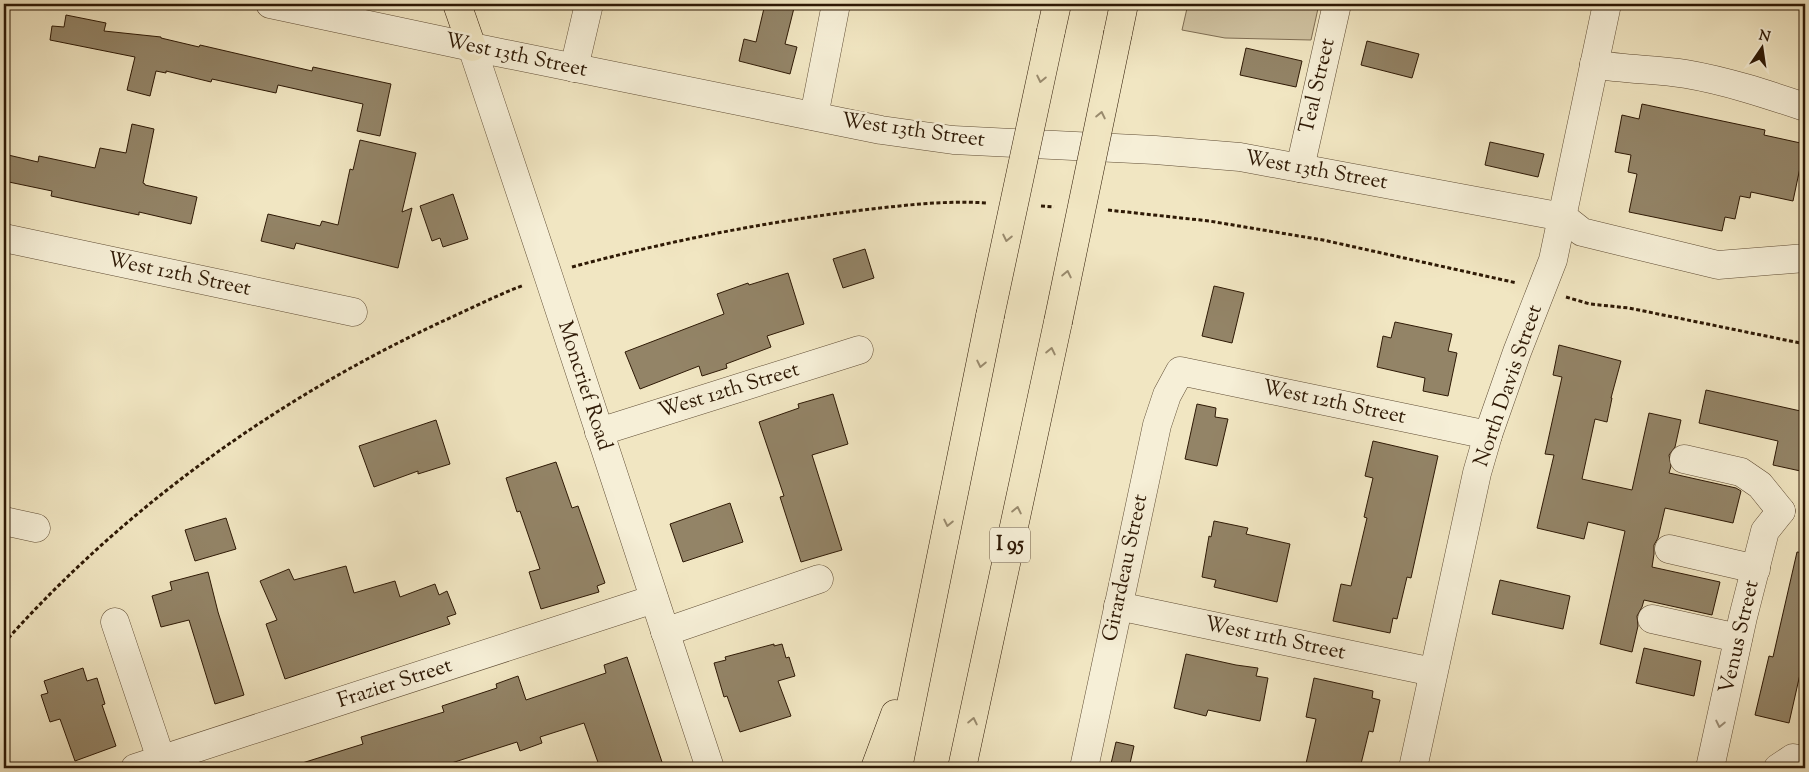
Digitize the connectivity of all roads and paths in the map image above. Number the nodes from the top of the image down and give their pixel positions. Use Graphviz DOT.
graph roads {
  1 [pos="270,4"];
  2 [pos="457,4"];
  3 [pos="589,4"];
  4 [pos="836,4"];
  5 [pos="1057,4"];
  6 [pos="1124,4"];
  7 [pos="1337,4"];
  8 [pos="1607,4"];
  9 [pos="472,47"];
  10 [pos="1594,64"];
  11 [pos="574,68"];
  12 [pos="1805,107"];
  13 [pos="814,116"];
  14 [pos="1300,168"];
  15 [pos="992,203"];
  16 [pos="1032,205"];
  17 [pos="1061,207"];
  18 [pos="1101,210"];
  19 [pos="1563,218"];
  20 [pos="4,238"];
  21 [pos="1805,258"];
  22 [pos="564,269"];
  23 [pos="528,284"];
  24 [pos="1521,284"];
  25 [pos="1561,296"];
  26 [pos="353,312"];
  27 [pos="1805,344"];
  28 [pos="860,350"];
  29 [pos="1180,370"];
  30 [pos="599,432"];
  31 [pos="1488,435"];
  32 [pos="1684,459"];
  33 [pos="1793,510"];
  34 [pos="4,521"];
  35 [pos="36,528"];
  36 [pos="1669,549"];
  37 [pos="1756,569"];
  38 [pos="819,579"];
  39 [pos="654,599"];
  40 [pos="1118,606"];
  41 [pos="1652,619"];
  42 [pos="115,622"];
  43 [pos="926,630"];
  44 [pos="665,632"];
  45 [pos="1738,638"];
  46 [pos="4,643"];
  47 [pos="1433,672"];
  48 [pos="1805,760"];
  49 [pos="163,764"];
  50 [pos="135,768"];
  51 [pos="710,768"];
  52 [pos="875,768"];
  53 [pos="898,768"];
  54 [pos="962,768"];
  55 [pos="1084,768"];
  56 [pos="1413,768"];
  57 [pos="1710,768"];
  58 [pos="1778,768"];
  1 -- 9 [label="street, West 13th Street"];
  2 -- 9 [label="main road, Moncrief Road"];
  3 -- 11 [label="street"];
  4 -- 13 [label="street"];
  5 -- 43 [label="main road, one-way, bridge"];
  54 -- 6 [label="main road, I 95, one-way, bridge"];
  7 -- 14 [label="street, Teal Street"];
  8 -- 10 [label="street, North Davis Street"];
  9 -- 11 [label="street, West 13th Street"];
  9 -- 30 [label="street, Moncrief Road"];
  10 -- 12 [label="street"];
  10 -- 19 [label="street, North Davis Street"];
  11 -- 13 [label="street, West 13th Street"];
  13 -- 14 [label="street, West 13th Street"];
  14 -- 19 [label="street, West 13th Street"];
  15 -- 22 [label="path"];
  16 -- 17 [label="path"];
  18 -- 24 [label="path"];
  19 -- 21 [label="street"];
  19 -- 31 [label="street, North Davis Street"];
  20 -- 26 [label="street, West 12th Street"];
  23 -- 46 [label="path"];
  25 -- 27 [label="path"];
  28 -- 30 [label="street, West 12th Street"];
  29 -- 31 [label="street, West 12th Street"];
  29 -- 40 [label="street, Girardeau Street"];
  30 -- 39 [label="street, Moncrief Road"];
  31 -- 47 [label="street, North Davis Street"];
  32 -- 33 [label="street"];
  33 -- 37 [label="street, Venus Street"];
  34 -- 35 [label="street"];
  36 -- 37 [label="street"];
  37 -- 45 [label="street, Venus Street"];
  38 -- 44 [label="street"];
  39 -- 44 [label="street, Moncrief Road"];
  39 -- 49 [label="street, Frazier Street"];
  40 -- 47 [label="street, West 11th Street"];
  40 -- 55 [label="street, Girardeau Street"];
  41 -- 45 [label="street"];
  42 -- 49 [label="street"];
  43 -- 52 [label="main road"];
  43 -- 53 [label="main road"];
  44 -- 51 [label="street, Moncrief Road"];
  45 -- 57 [label="street, Venus Street, one-way"];
  47 -- 56 [label="street, North Davis Street"];
  48 -- 58 [label="street"];
  49 -- 50 [label="street, Frazier Street"];
}
